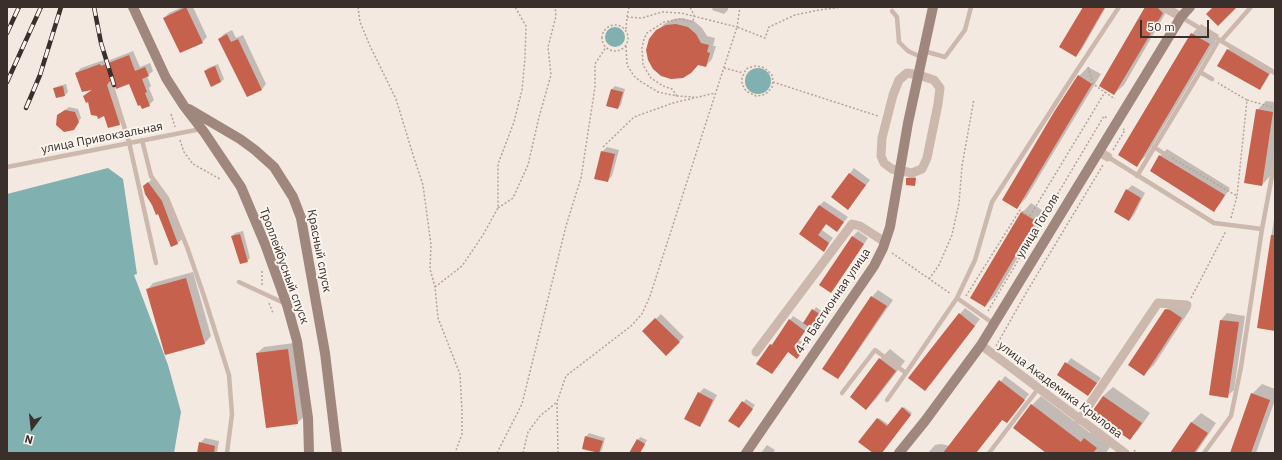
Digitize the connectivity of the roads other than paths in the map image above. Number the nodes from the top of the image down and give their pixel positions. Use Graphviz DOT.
graph roads {
  1 [pos="133,7"];
  2 [pos="933,7"];
  3 [pos="971,7"];
  4 [pos="1119,7"];
  5 [pos="1164,7"];
  6 [pos="1190,7"];
  7 [pos="1251,7"];
  8 [pos="892,11"];
  9 [pos="1181,17"];
  10 [pos="1219,42"];
  11 [pos="923,55"];
  12 [pos="1200,72"];
  13 [pos="1275,73"];
  14 [pos="919,75"];
  15 [pos="1212,79"];
  16 [pos="111,84"];
  17 [pos="184,106"];
  18 [pos="202,129"];
  19 [pos="142,140"];
  20 [pos="129,142"];
  21 [pos="1154,147"];
  22 [pos="1099,152"];
  23 [pos="1166,155"];
  24 [pos="1108,158"];
  25 [pos="1275,160"];
  26 [pos="7,166"];
  27 [pos="900,171"];
  28 [pos="1137,176"];
  29 [pos="1262,229"];
  30 [pos="884,245"];
  31 [pos="156,263"];
  32 [pos="239,282"];
  33 [pos="957,298"];
  34 [pos="287,305"];
  35 [pos="1188,305"];
  36 [pos="994,324"];
  37 [pos="980,345"];
  38 [pos="756,352"];
  39 [pos="906,374"];
  40 [pos="1038,389"];
  41 [pos="842,393"];
  42 [pos="887,400"];
  43 [pos="1079,420"];
  44 [pos="1124,451"];
  45 [pos="227,453"];
  46 [pos="310,453"];
  47 [pos="337,453"];
  48 [pos="746,453"];
  49 [pos="899,453"];
  50 [pos="989,453"];
  51 [pos="1204,453"];
  1 -- 17 [label="main road, Троллейбусный спуск"];
  2 -- 11 [label="main road, 4-я Бастионная улица"];
  3 -- 11 [label="lane"];
  4 -- 33 [label="lane"];
  5 -- 9 [label="street"];
  6 -- 9 [label="main road, улица Гоголя"];
  7 -- 10 [label="lane"];
  8 -- 11 [label="lane"];
  9 -- 10 [label="lane"];
  9 -- 22 [label="main road, улица Гоголя"];
  10 -- 12 [label="lane"];
  10 -- 13 [label="lane"];
  11 -- 14 [label="main road, 4-я Бастионная улица"];
  12 -- 15 [label="lane"];
  12 -- 21 [label="lane"];
  14 -- 27 [label="main road, 4-я Бастионная улица"];
  14 -- 27 [label="street"];
  14 -- 27 [label="street"];
  16 -- 20 [label="lane"];
  17 -- 18 [label="main road, Троллейбусный спуск"];
  17 -- 47 [label="main road, Красный спуск"];
  18 -- 19 [label="lane, улица Привокзальная"];
  18 -- 34 [label="main road, Троллейбусный спуск"];
  19 -- 20 [label="lane, улица Привокзальная"];
  19 -- 45 [label="lane"];
  20 -- 26 [label="lane, улица Привокзальная"];
  20 -- 31 [label="lane"];
  21 -- 23 [label="lane"];
  21 -- 28 [label="lane"];
  22 -- 24 [label="street"];
  22 -- 36 [label="main road, улица Гоголя"];
  24 -- 28 [label="lane"];
  25 -- 29 [label="lane"];
  27 -- 30 [label="main road, 4-я Бастионная улица"];
  28 -- 29 [label="lane"];
  29 -- 51 [label="lane"];
  30 -- 38 [label="street"];
  30 -- 48 [label="main road, 4-я Бастионная улица"];
  32 -- 34 [label="lane"];
  33 -- 36 [label="lane"];
  33 -- 39 [label="lane"];
  34 -- 46 [label="main road, Троллейбусный спуск"];
  35 -- 43 [label="street"];
  36 -- 37 [label="main road, улица Гоголя"];
  37 -- 40 [label="street, улица Академика Крылова"];
  37 -- 49 [label="main road, улица Гоголя"];
  39 -- 41 [label="lane"];
  39 -- 42 [label="lane"];
  40 -- 43 [label="street, улица Академика Крылова"];
  40 -- 50 [label="lane"];
  43 -- 44 [label="street, улица Академика Крылова"];
}
